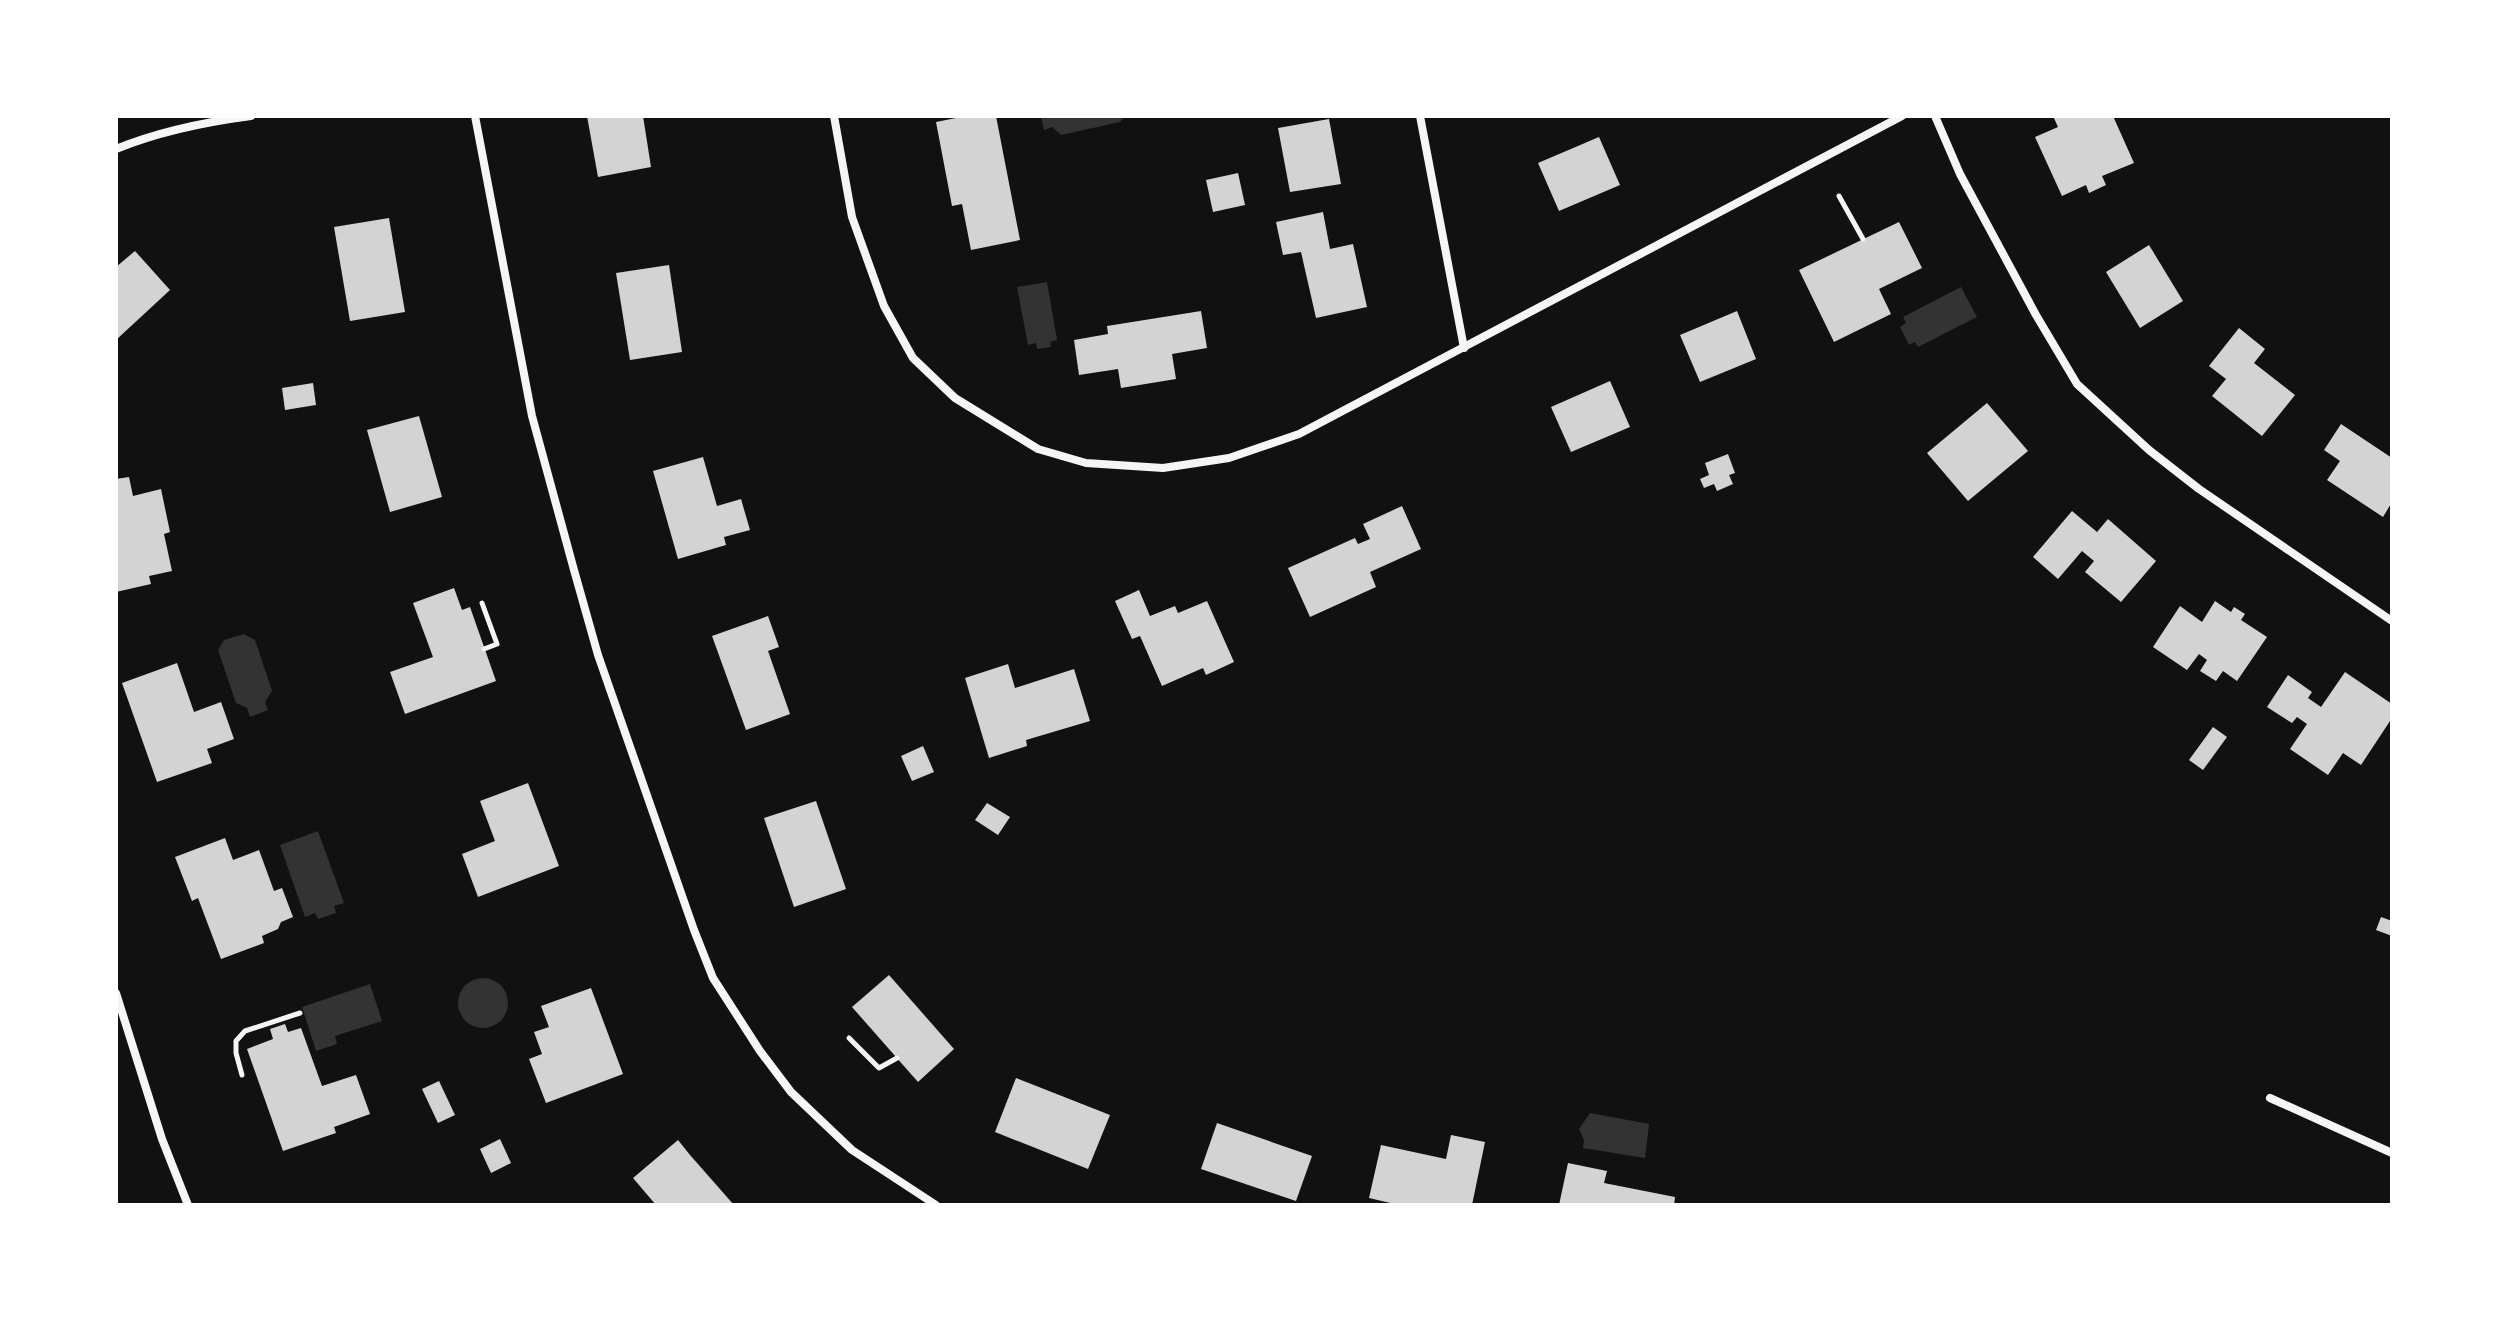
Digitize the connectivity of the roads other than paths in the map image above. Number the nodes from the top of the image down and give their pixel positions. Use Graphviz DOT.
graph roads {
  1 [pos="251,116"];
  2 [pos="475,116"];
  3 [pos="834,116"];
  4 [pos="1420,116"];
  5 [pos="1902,116"];
  6 [pos="1935,116"];
  7 [pos="116,149"];
  8 [pos="1464,348"];
  9 [pos="2392,621"];
  10 [pos="116,993"];
  11 [pos="2270,1098"];
  12 [pos="2392,1153"];
  13 [pos="188,1205"];
  14 [pos="936,1205"];
  1 -- 7 [label="street"];
  2 -- 14 [label="street"];
  3 -- 8 [label="street"];
  4 -- 8 [label="street"];
  5 -- 8 [label="street"];
  6 -- 9 [label="street"];
  10 -- 13 [label="street"];
  11 -- 12 [label="street"];
}
